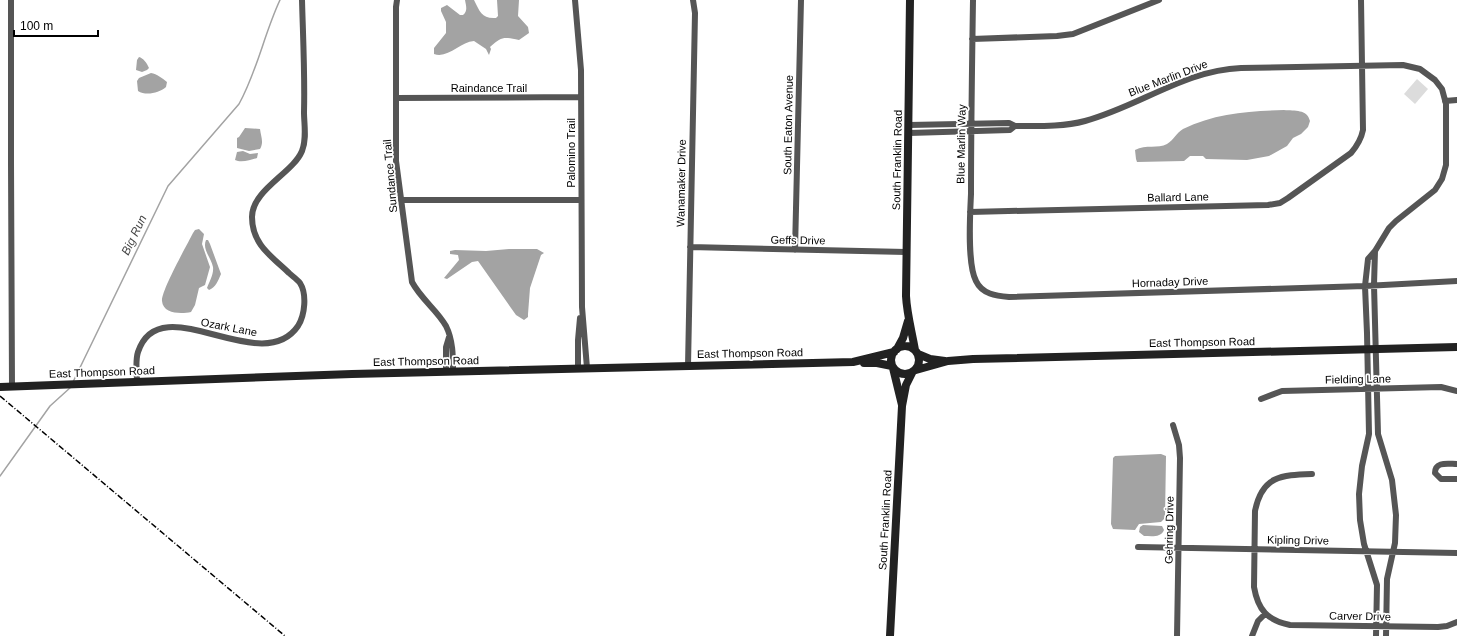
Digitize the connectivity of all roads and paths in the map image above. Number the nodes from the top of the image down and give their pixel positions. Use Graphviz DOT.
graph roads {
  1 [pos="11,0"];
  2 [pos="302,0"];
  3 [pos="397,0"];
  4 [pos="575,0"];
  5 [pos="693,0"];
  6 [pos="801,0"];
  7 [pos="910,0"];
  8 [pos="973,0"];
  9 [pos="1159,0"];
  10 [pos="1361,0"];
  11 [pos="972,39"];
  12 [pos="1361,66"];
  13 [pos="581,97"];
  14 [pos="396,98"];
  15 [pos="1457,100"];
  16 [pos="1445,101"];
  17 [pos="971,124"];
  18 [pos="1015,126"];
  19 [pos="909,129"];
  20 [pos="971,132"];
  21 [pos="401,200"];
  22 [pos="581,200"];
  23 [pos="970,212"];
  24 [pos="690,247"];
  25 [pos="795,250"];
  26 [pos="1375,251"];
  27 [pos="906,252"];
  28 [pos="1457,281"];
  29 [pos="1374,285"];
  30 [pos="1365,286"];
  31 [pos="979,287"];
  32 [pos="908,321"];
  33 [pos="1457,347"];
  34 [pos="1367,349"];
  35 [pos="1376,349"];
  36 [pos="895,350"];
  37 [pos="916,352"];
  38 [pos="948,361"];
  39 [pos="853,362"];
  40 [pos="688,366"];
  41 [pos="892,367"];
  42 [pos="582,368"];
  43 [pos="450,371"];
  44 [pos="914,371"];
  45 [pos="137,382"];
  46 [pos="12,386"];
  47 [pos="0,387"];
  48 [pos="1368,389"];
  49 [pos="1377,389"];
  50 [pos="1457,391"];
  51 [pos="1261,400"];
  52 [pos="902,406"];
  53 [pos="1173,426"];
  54 [pos="1457,464"];
  55 [pos="1312,474"];
  56 [pos="1457,479"];
  57 [pos="1138,547"];
  58 [pos="1178,548"];
  59 [pos="1254,550"];
  60 [pos="1367,552"];
  61 [pos="1394,552"];
  62 [pos="1457,553"];
  63 [pos="1265,614"];
  64 [pos="1457,622"];
  65 [pos="1377,626"];
  66 [pos="1386,626"];
  67 [pos="890,636"];
  68 [pos="1177,636"];
  69 [pos="1252,636"];
  70 [pos="1376,636"];
  71 [pos="1386,636"];
  1 -- 46 [label="street"];
  2 -- 45 [label="street, Ozark Lane"];
  3 -- 14 [label="street, Sundance Trail"];
  4 -- 13 [label="street, Palomino Trail"];
  5 -- 24 [label="street, Wanamaker Drive"];
  6 -- 25 [label="street, South Eaton Avenue"];
  7 -- 19 [label="main road, South Franklin Road"];
  8 -- 11 [label="street, Blue Marlin Way"];
  9 -- 11 [label="street"];
  10 -- 12 [label="street"];
  11 -- 17 [label="street, Blue Marlin Way"];
  12 -- 16 [label="street, Blue Marlin Drive"];
  12 -- 18 [label="street, Blue Marlin Drive"];
  12 -- 23 [label="street, Ballard Lane"];
  13 -- 14 [label="street, Raindance Trail"];
  13 -- 22 [label="street, Palomino Trail"];
  14 -- 21 [label="street, Sundance Trail"];
  15 -- 16 [label="street"];
  16 -- 26 [label="street"];
  17 -- 18 [label="street, Blue Marlin Drive"];
  17 -- 19 [label="street, Blue Marlin Drive"];
  17 -- 20 [label="street, Blue Marlin Way"];
  18 -- 20 [label="street, Blue Marlin Drive"];
  19 -- 20 [label="street, Blue Marlin Drive"];
  19 -- 27 [label="main road, South Franklin Road"];
  20 -- 23 [label="street, Blue Marlin Way"];
  21 -- 22 [label="street"];
  21 -- 43 [label="street, Sundance Trail"];
  22 -- 42 [label="street, Palomino Trail"];
  23 -- 31 [label="street, Blue Marlin Way"];
  24 -- 25 [label="street, Geffs Drive"];
  24 -- 40 [label="street, Wanamaker Drive"];
  25 -- 27 [label="street, Geffs Drive"];
  26 -- 29 [label="street"];
  26 -- 30 [label="street"];
  27 -- 32 [label="main road, South Franklin Road"];
  28 -- 29 [label="street, Hornaday Drive"];
  29 -- 30 [label="street, Hornaday Drive"];
  29 -- 35 [label="street"];
  30 -- 31 [label="street, Hornaday Drive"];
  30 -- 34 [label="street"];
  32 -- 36 [label="main road, South Franklin Road"];
  32 -- 37 [label="main road, South Franklin Road"];
  33 -- 35 [label="main road, East Thompson Road"];
  34 -- 35 [label="main road, East Thompson Road"];
  34 -- 38 [label="main road, East Thompson Road"];
  34 -- 48 [label="street"];
  35 -- 49 [label="street"];
  36 -- 37 [label="main road"];
  36 -- 39 [label="main road, East Thompson Road"];
  36 -- 41 [label="main road"];
  37 -- 38 [label="main road, East Thompson Road"];
  37 -- 44 [label="main road"];
  38 -- 44 [label="main road, East Thompson Road"];
  39 -- 40 [label="main road, East Thompson Road"];
  39 -- 41 [label="main road, East Thompson Road"];
  40 -- 42 [label="main road, East Thompson Road"];
  41 -- 44 [label="main road"];
  41 -- 52 [label="main road, South Franklin Road"];
  42 -- 43 [label="main road, East Thompson Road"];
  43 -- 45 [label="main road, East Thompson Road"];
  44 -- 52 [label="main road, South Franklin Road"];
  45 -- 46 [label="main road, East Thompson Road"];
  46 -- 47 [label="main road, East Thompson Road"];
  48 -- 49 [label="street, Fielding Lane"];
  48 -- 51 [label="street, Fielding Lane"];
  48 -- 60 [label="street"];
  49 -- 50 [label="street, Fielding Lane"];
  49 -- 61 [label="street"];
  52 -- 67 [label="main road, South Franklin Road"];
  53 -- 58 [label="street, Gehring Drive"];
  54 -- 56 [label="street"];
  55 -- 59 [label="street"];
  57 -- 58 [label="street, Kipling Drive"];
  58 -- 59 [label="street, Kipling Drive"];
  58 -- 68 [label="street, Gehring Drive"];
  59 -- 60 [label="street, Kipling Drive"];
  59 -- 63 [label="street"];
  60 -- 61 [label="street, Kipling Drive"];
  60 -- 65 [label="street"];
  61 -- 62 [label="street, Kipling Drive"];
  61 -- 66 [label="street"];
  63 -- 65 [label="street, Carver Drive"];
  63 -- 69 [label="street"];
  64 -- 66 [label="street, Carver Drive"];
  65 -- 66 [label="street, Carver Drive"];
  65 -- 70 [label="street"];
  66 -- 71 [label="street"];
}
